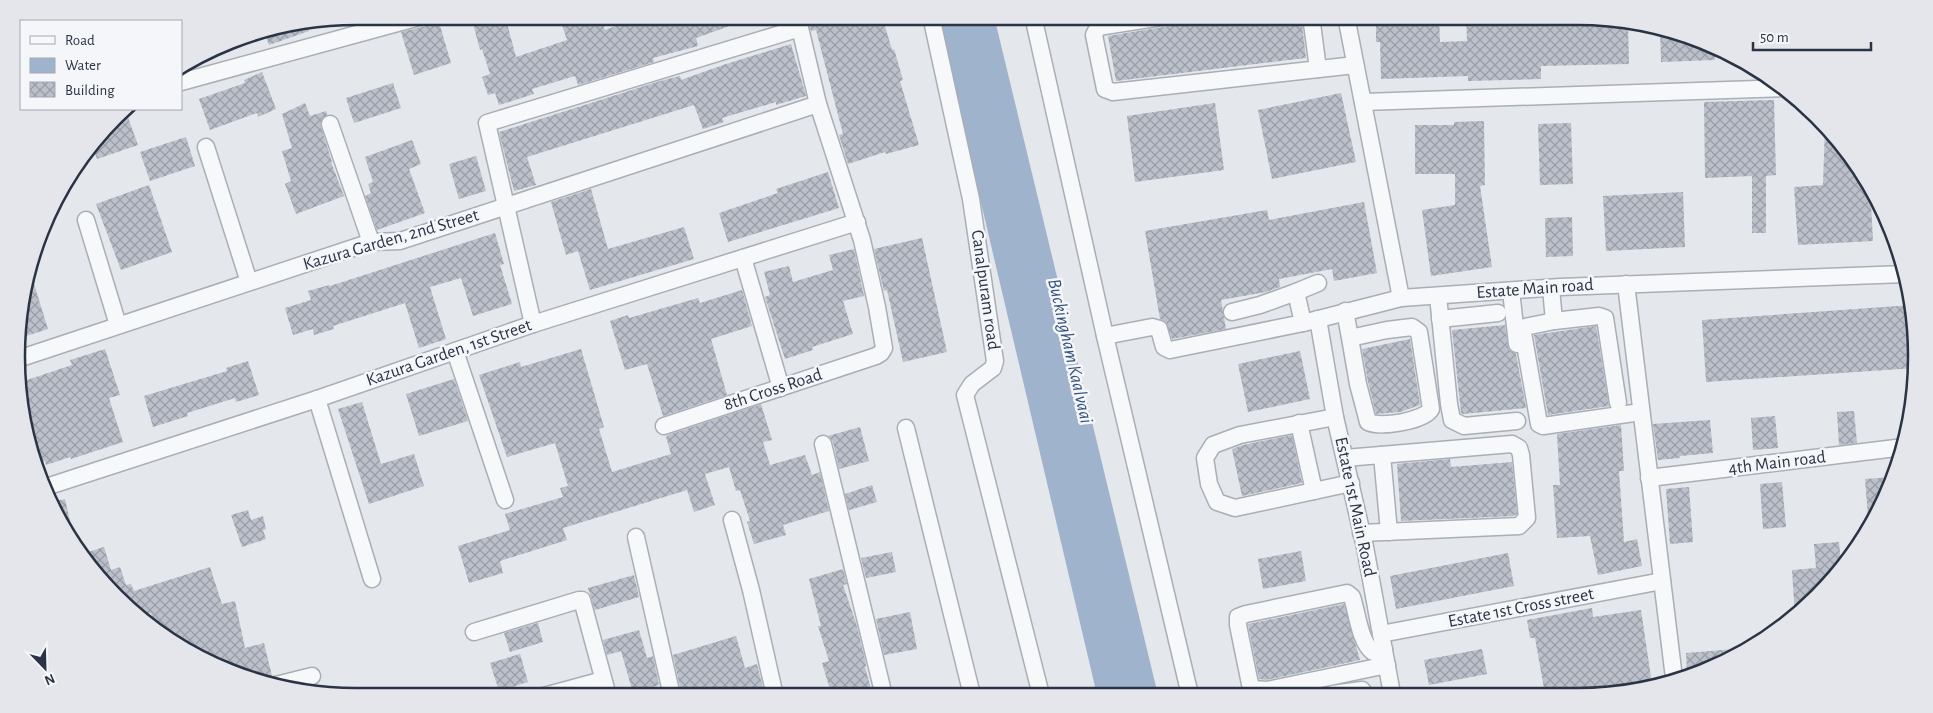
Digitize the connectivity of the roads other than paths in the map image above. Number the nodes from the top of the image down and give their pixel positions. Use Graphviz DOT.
graph roads {
  1 [pos="390,25"];
  2 [pos="789,25"];
  3 [pos="799,25"];
  4 [pos="933,25"];
  5 [pos="1035,25"];
  6 [pos="1111,25"];
  7 [pos="1312,25"];
  8 [pos="1348,25"];
  9 [pos="1355,65"];
  10 [pos="1318,69"];
  11 [pos="182,82"];
  12 [pos="1771,88"];
  13 [pos="1362,102"];
  14 [pos="818,104"];
  15 [pos="330,124"];
  16 [pos="206,147"];
  17 [pos="506,207"];
  18 [pos="86,220"];
  19 [pos="857,222"];
  20 [pos="371,242"];
  21 [pos="743,258"];
  22 [pos="1898,274"];
  23 [pos="249,282"];
  24 [pos="1318,283"];
  25 [pos="1626,284"];
  26 [pos="1551,288"];
  27 [pos="1511,291"];
  28 [pos="1296,292"];
  29 [pos="1438,296"];
  30 [pos="1401,298"];
  31 [pos="1345,311"];
  32 [pos="1232,312"];
  33 [pos="1498,313"];
  34 [pos="1440,319"];
  35 [pos="1311,321"];
  36 [pos="1554,321"];
  37 [pos="533,324"];
  38 [pos="118,325"];
  39 [pos="1105,336"];
  40 [pos="1350,338"];
  41 [pos="455,351"];
  42 [pos="25,357"];
  43 [pos="781,388"];
  44 [pos="317,399"];
  45 [pos="1618,403"];
  46 [pos="1642,412"];
  47 [pos="1335,416"];
  48 [pos="1299,423"];
  49 [pos="664,426"];
  50 [pos="906,428"];
  51 [pos="823,444"];
  52 [pos="1895,448"];
  53 [pos="1382,455"];
  54 [pos="1346,458"];
  55 [pos="1649,478"];
  56 [pos="1351,483"];
  57 [pos="51,485"];
  58 [pos="1314,491"];
  59 [pos="505,500"];
  60 [pos="732,520"];
  61 [pos="1389,532"];
  62 [pos="1361,533"];
  63 [pos="636,537"];
  64 [pos="372,579"];
  65 [pos="1662,581"];
  66 [pos="474,632"];
  67 [pos="1384,650"];
  68 [pos="1673,673"];
  69 [pos="312,676"];
  70 [pos="603,680"];
  71 [pos="290,682"];
  72 [pos="574,688"];
  73 [pos="606,688"];
  74 [pos="670,688"];
  75 [pos="773,688"];
  76 [pos="882,688"];
  77 [pos="970,688"];
  78 [pos="1038,688"];
  79 [pos="1188,688"];
  80 [pos="1253,688"];
  81 [pos="1273,688"];
  82 [pos="1391,688"];
  1 -- 11 [label="street"];
  2 -- 17 [label="street"];
  3 -- 14 [label="street"];
  4 -- 78 [label="street, Canalpuram road"];
  5 -- 39 [label="street"];
  6 -- 10 [label="street"];
  7 -- 10 [label="street"];
  8 -- 9 [label="street"];
  9 -- 10 [label="street"];
  9 -- 13 [label="street"];
  12 -- 13 [label="street"];
  13 -- 30 [label="street"];
  14 -- 17 [label="street, Kazura Garden, 2nd Street"];
  14 -- 19 [label="street"];
  15 -- 20 [label="street"];
  16 -- 23 [label="street"];
  17 -- 20 [label="street, Kazura Garden, 2nd Street"];
  17 -- 37 [label="street"];
  18 -- 38 [label="street"];
  19 -- 21 [label="street, Kazura Garden, 1st Street"];
  19 -- 43 [label="street, 8th Cross Road"];
  20 -- 23 [label="street, Kazura Garden, 2nd Street"];
  21 -- 37 [label="street, Kazura Garden, 1st Street"];
  21 -- 43 [label="street"];
  22 -- 25 [label="street, Estate Main road"];
  23 -- 38 [label="street, Kazura Garden, 2nd Street"];
  24 -- 28 [label="street"];
  25 -- 26 [label="street, Estate Main road"];
  25 -- 46 [label="street"];
  26 -- 27 [label="street, Estate Main road"];
  26 -- 36 [label="street"];
  27 -- 29 [label="street, Estate Main road"];
  27 -- 34 [label="street"];
  28 -- 32 [label="street"];
  28 -- 35 [label="street, Estate 1st Main Road"];
  29 -- 30 [label="street, Estate Main road"];
  29 -- 34 [label="street"];
  30 -- 31 [label="street, Estate Main road"];
  31 -- 35 [label="street, Estate Main road"];
  31 -- 40 [label="street"];
  33 -- 34 [label="street"];
  35 -- 39 [label="street, Estate Main road"];
  35 -- 47 [label="street, Estate 1st Main Road"];
  36 -- 45 [label="street"];
  36 -- 46 [label="street"];
  37 -- 41 [label="street, Kazura Garden, 1st Street"];
  38 -- 42 [label="street, Kazura Garden, 2nd Street"];
  39 -- 79 [label="street"];
  40 -- 40 [label="street"];
  41 -- 44 [label="street, Kazura Garden, 1st Street"];
  41 -- 59 [label="street"];
  43 -- 49 [label="street, 8th Cross Road"];
  44 -- 57 [label="street, Kazura Garden, 1st Street"];
  44 -- 64 [label="street"];
  46 -- 55 [label="street"];
  47 -- 48 [label="street"];
  47 -- 54 [label="street, Estate 1st Main Road"];
  48 -- 58 [label="street"];
  48 -- 58 [label="street"];
  50 -- 77 [label="street"];
  51 -- 76 [label="street"];
  52 -- 55 [label="street, 4th Main road"];
  53 -- 54 [label="street"];
  53 -- 61 [label="street"];
  53 -- 61 [label="street"];
  54 -- 56 [label="street, Estate 1st Main Road"];
  55 -- 65 [label="street"];
  56 -- 58 [label="street"];
  56 -- 62 [label="street, Estate 1st Main Road"];
  60 -- 75 [label="street"];
  61 -- 62 [label="street"];
  62 -- 67 [label="street, Estate 1st Main Road"];
  63 -- 74 [label="street"];
  65 -- 67 [label="street, Estate 1st Cross street"];
  65 -- 68 [label="street"];
  66 -- 70 [label="street"];
  67 -- 80 [label="street, Estate 1st Cross street"];
  67 -- 81 [label="street, Estate 1st Cross street"];
  67 -- 82 [label="street, Estate 1st Main Road"];
  69 -- 71 [label="street"];
  70 -- 72 [label="street"];
  70 -- 73 [label="street"];
}
